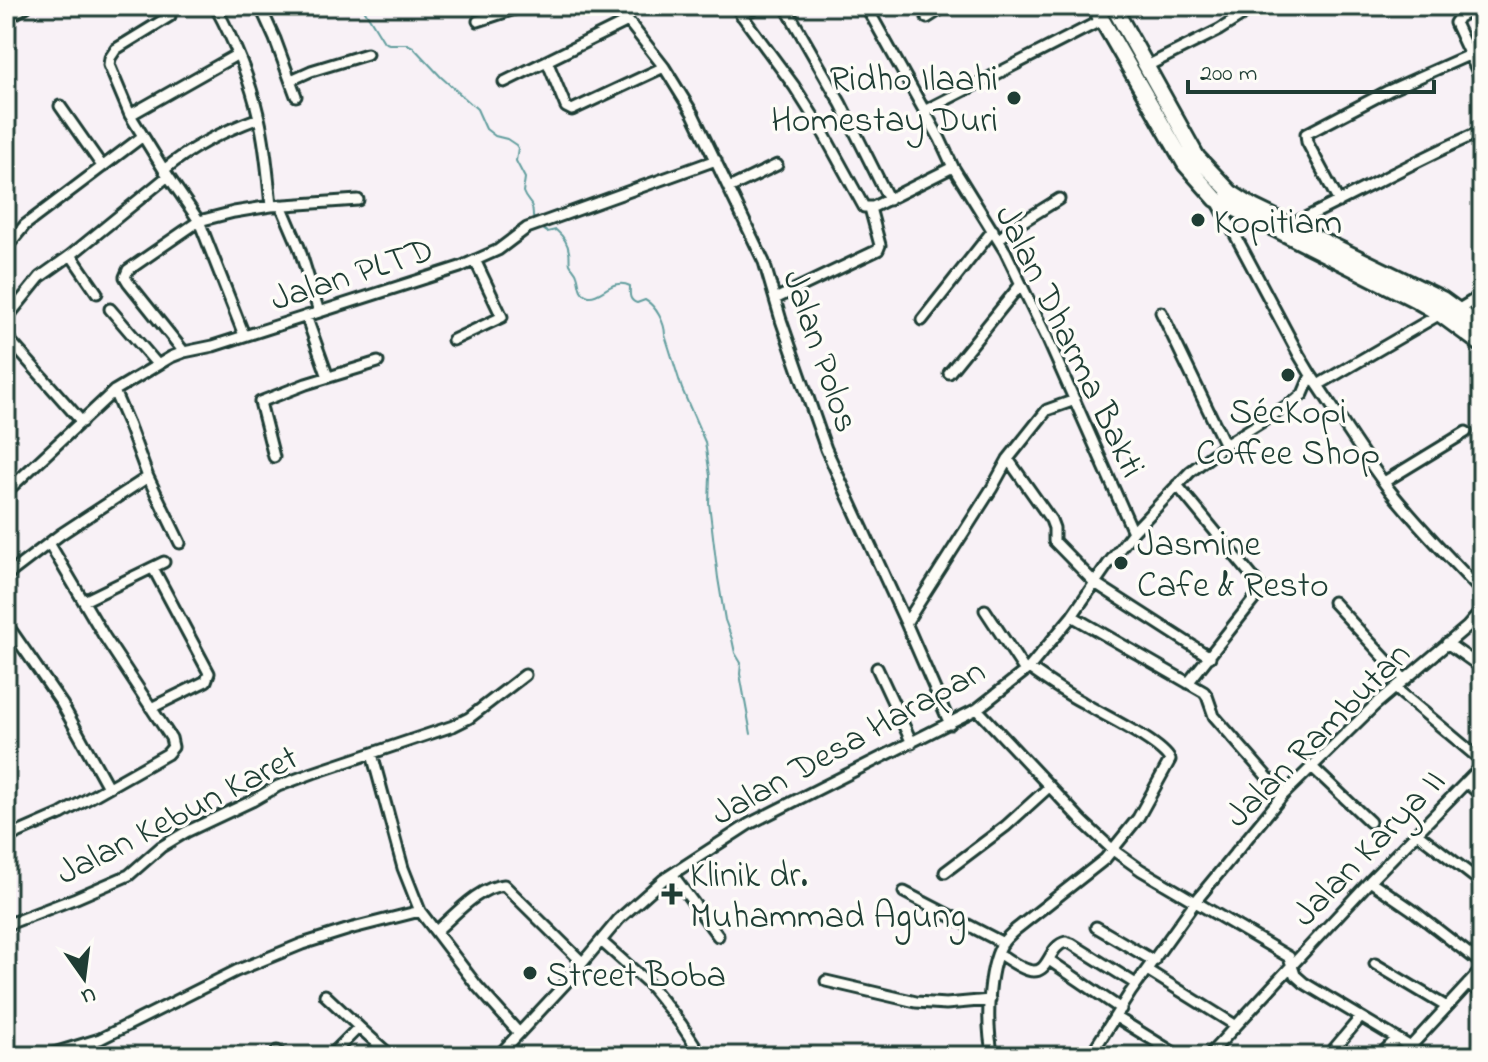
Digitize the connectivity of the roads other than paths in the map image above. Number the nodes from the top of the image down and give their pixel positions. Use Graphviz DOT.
graph roads {
  1 [pos="27,6"];
  2 [pos="170,6"];
  3 [pos="215,6"];
  4 [pos="260,6"];
  5 [pos="524,6"];
  6 [pos="619,6"];
  7 [pos="735,6"];
  8 [pos="759,6"];
  9 [pos="785,6"];
  10 [pos="866,6"];
  11 [pos="946,6"];
  12 [pos="1094,6"];
  13 [pos="1113,6"];
  14 [pos="1479,6"];
  15 [pos="1255,7"];
  16 [pos="741,15"];
  17 [pos="927,18"];
  18 [pos="6,19"];
  19 [pos="1102,20"];
  20 [pos="478,21"];
  21 [pos="628,21"];
  22 [pos="238,54"];
  23 [pos="367,54"];
  24 [pos="1469,55"];
  25 [pos="547,61"];
  26 [pos="1147,66"];
  27 [pos="664,67"];
  28 [pos="291,80"];
  29 [pos="1482,81"];
  30 [pos="504,82"];
  31 [pos="296,96"];
  32 [pos="60,106"];
  33 [pos="924,111"];
  34 [pos="130,115"];
  35 [pos="259,118"];
  36 [pos="1482,131"];
  37 [pos="143,136"];
  38 [pos="716,160"];
  39 [pos="777,165"];
  40 [pos="102,166"];
  41 [pos="953,167"];
  42 [pos="166,173"];
  43 [pos="729,188"];
  44 [pos="1059,199"];
  45 [pos="1216,199"];
  46 [pos="358,200"];
  47 [pos="889,200"];
  48 [pos="1339,202"];
  49 [pos="276,206"];
  50 [pos="870,208"];
  51 [pos="199,221"];
  52 [pos="1290,225"];
  53 [pos="996,234"];
  54 [pos="6,248"];
  55 [pos="71,255"];
  56 [pos="475,260"];
  57 [pos="1021,284"];
  58 [pos="97,293"];
  59 [pos="1482,295"];
  60 [pos="775,299"];
  61 [pos="110,309"];
  62 [pos="1459,309"];
  63 [pos="319,312"];
  64 [pos="1161,312"];
  65 [pos="1440,314"];
  66 [pos="306,316"];
  67 [pos="6,319"];
  68 [pos="922,320"];
  69 [pos="1482,328"];
  70 [pos="244,335"];
  71 [pos="6,336"];
  72 [pos="453,340"];
  73 [pos="1482,345"];
  74 [pos="184,352"];
  75 [pos="378,362"];
  76 [pos="157,364"];
  77 [pos="949,373"];
  78 [pos="1311,375"];
  79 [pos="328,377"];
  80 [pos="1318,385"];
  81 [pos="114,391"];
  82 [pos="1075,400"];
  83 [pos="82,422"];
  84 [pos="1466,432"];
  85 [pos="1225,445"];
  86 [pos="274,457"];
  87 [pos="1008,459"];
  88 [pos="148,477"];
  89 [pos="1384,482"];
  90 [pos="1177,485"];
  91 [pos="6,492"];
  92 [pos="1133,532"];
  93 [pos="49,543"];
  94 [pos="180,543"];
  95 [pos="164,562"];
  96 [pos="153,568"];
  97 [pos="6,576"];
  98 [pos="1095,583"];
  99 [pos="1482,592"];
  100 [pos="84,601"];
  101 [pos="1333,602"];
  102 [pos="985,610"];
  103 [pos="1482,610"];
  104 [pos="1072,616"];
  105 [pos="6,623"];
  106 [pos="906,623"];
  107 [pos="1447,643"];
  108 [pos="1210,657"];
  109 [pos="877,668"];
  110 [pos="1482,668"];
  111 [pos="1027,670"];
  112 [pos="525,675"];
  113 [pos="1405,680"];
  114 [pos="1188,683"];
  115 [pos="1395,688"];
  116 [pos="151,708"];
  117 [pos="977,709"];
  118 [pos="950,724"];
  119 [pos="912,743"];
  120 [pos="372,754"];
  121 [pos="1482,763"];
  122 [pos="1311,766"];
  123 [pos="1466,782"];
  124 [pos="108,787"];
  125 [pos="1049,787"];
  126 [pos="1283,795"];
  127 [pos="1482,796"];
  128 [pos="1370,822"];
  129 [pos="1417,833"];
  130 [pos="6,838"];
  131 [pos="1113,850"];
  132 [pos="945,872"];
  133 [pos="672,874"];
  134 [pos="1370,881"];
  135 [pos="1482,883"];
  136 [pos="904,892"];
  137 [pos="1195,902"];
  138 [pos="420,911"];
  139 [pos="6,925"];
  140 [pos="1096,927"];
  141 [pos="436,931"];
  142 [pos="718,936"];
  143 [pos="601,941"];
  144 [pos="1003,943"];
  145 [pos="999,954"];
  146 [pos="1049,960"];
  147 [pos="1154,961"];
  148 [pos="582,962"];
  149 [pos="1375,964"];
  150 [pos="1293,965"];
  151 [pos="1482,966"];
  152 [pos="1147,970"];
  153 [pos="826,981"];
  154 [pos="1136,984"];
  155 [pos="1468,984"];
  156 [pos="1482,993"];
  157 [pos="325,995"];
  158 [pos="990,1000"];
  159 [pos="1447,1007"];
  160 [pos="1118,1013"];
  161 [pos="1360,1018"];
  162 [pos="1235,1025"];
  163 [pos="359,1027"];
  164 [pos="519,1033"];
  165 [pos="1396,1039"];
  166 [pos="1411,1046"];
  167 [pos="44,1056"];
  168 [pos="330,1056"];
  169 [pos="391,1056"];
  170 [pos="498,1056"];
  171 [pos="702,1056"];
  172 [pos="993,1056"];
  173 [pos="1090,1056"];
  174 [pos="1179,1056"];
  175 [pos="1208,1056"];
  176 [pos="1328,1056"];
  177 [pos="1380,1056"];
  178 [pos="1426,1056"];
  1 -- 18 [label="street"];
  2 -- 34 [label="street"];
  3 -- 22 [label="street"];
  4 -- 28 [label="street"];
  5 -- 20 [label="street"];
  6 -- 21 [label="street, Jalan Polos"];
  7 -- 16 [label="street"];
  8 -- 16 [label="street"];
  9 -- 47 [label="street"];
  10 -- 33 [label="street, Jalan Dharma Bakti"];
  11 -- 17 [label="street"];
  12 -- 19 [label="highway"];
  13 -- 26 [label="highway"];
  14 -- 24 [label="street"];
  15 -- 26 [label="street"];
  16 -- 50 [label="street"];
  19 -- 33 [label="street"];
  19 -- 45 [label="highway"];
  21 -- 25 [label="street"];
  21 -- 27 [label="street, Jalan Polos"];
  22 -- 34 [label="street"];
  22 -- 35 [label="street"];
  23 -- 28 [label="street"];
  24 -- 29 [label="street"];
  24 -- 48 [label="street"];
  25 -- 27 [label="street"];
  25 -- 30 [label="street"];
  26 -- 52 [label="highway"];
  27 -- 38 [label="street, Jalan Polos"];
  28 -- 31 [label="street"];
  32 -- 40 [label="street"];
  33 -- 41 [label="street, Jalan Dharma Bakti"];
  34 -- 37 [label="street"];
  35 -- 42 [label="street"];
  35 -- 49 [label="street"];
  36 -- 48 [label="street"];
  37 -- 40 [label="street"];
  37 -- 42 [label="street"];
  38 -- 43 [label="street, Jalan Polos"];
  38 -- 56 [label="street, Jalan PLTD"];
  39 -- 43 [label="street"];
  40 -- 54 [label="street"];
  41 -- 47 [label="street"];
  41 -- 53 [label="street, Jalan Dharma Bakti"];
  42 -- 51 [label="street"];
  42 -- 55 [label="street"];
  43 -- 60 [label="street, Jalan Polos"];
  44 -- 53 [label="street"];
  45 -- 65 [label="highway"];
  45 -- 78 [label="street"];
  46 -- 49 [label="street"];
  47 -- 50 [label="street"];
  48 -- 52 [label="street"];
  49 -- 51 [label="street"];
  49 -- 63 [label="street"];
  50 -- 60 [label="street"];
  51 -- 70 [label="street"];
  51 -- 74 [label="street"];
  52 -- 62 [label="highway"];
  53 -- 57 [label="street, Jalan Dharma Bakti"];
  53 -- 68 [label="street"];
  55 -- 58 [label="street"];
  55 -- 67 [label="street"];
  56 -- 63 [label="street, Jalan PLTD"];
  56 -- 72 [label="street"];
  57 -- 77 [label="street"];
  57 -- 82 [label="street, Jalan Dharma Bakti"];
  59 -- 62 [label="street"];
  60 -- 106 [label="street, Jalan Polos"];
  61 -- 76 [label="street"];
  62 -- 69 [label="highway"];
  63 -- 66 [label="street, Jalan PLTD"];
  64 -- 85 [label="street"];
  65 -- 73 [label="highway"];
  65 -- 80 [label="street"];
  66 -- 70 [label="street, Jalan PLTD"];
  66 -- 79 [label="street"];
  70 -- 74 [label="street, Jalan PLTD"];
  71 -- 83 [label="street"];
  74 -- 76 [label="street, Jalan PLTD"];
  75 -- 79 [label="street"];
  76 -- 81 [label="street, Jalan PLTD"];
  78 -- 80 [label="street"];
  78 -- 85 [label="street, Jalan Desa Harapan"];
  79 -- 86 [label="street"];
  80 -- 89 [label="street"];
  81 -- 83 [label="street, Jalan PLTD"];
  81 -- 88 [label="street"];
  82 -- 87 [label="street"];
  82 -- 92 [label="street, Jalan Dharma Bakti"];
  83 -- 91 [label="street, Jalan PLTD"];
  84 -- 89 [label="street"];
  85 -- 90 [label="street, Jalan Desa Harapan"];
  87 -- 98 [label="street"];
  87 -- 106 [label="street"];
  88 -- 93 [label="street"];
  88 -- 94 [label="street"];
  89 -- 99 [label="street"];
  90 -- 92 [label="street, Jalan Desa Harapan"];
  90 -- 108 [label="street"];
  92 -- 98 [label="street, Jalan Desa Harapan"];
  93 -- 97 [label="street"];
  93 -- 100 [label="street"];
  95 -- 96 [label="street"];
  96 -- 100 [label="street"];
  96 -- 116 [label="street"];
  98 -- 104 [label="street, Jalan Desa Harapan"];
  98 -- 108 [label="street"];
  100 -- 116 [label="street"];
  101 -- 113 [label="street"];
  102 -- 111 [label="street"];
  103 -- 107 [label="street, Jalan Rambutan"];
  104 -- 111 [label="street, Jalan Desa Harapan"];
  104 -- 114 [label="street"];
  105 -- 124 [label="street"];
  106 -- 118 [label="street, Jalan Polos"];
  107 -- 110 [label="street"];
  107 -- 113 [label="street, Jalan Rambutan"];
  108 -- 114 [label="street"];
  109 -- 119 [label="street"];
  111 -- 117 [label="street, Jalan Desa Harapan"];
  111 -- 131 [label="street"];
  112 -- 120 [label="street, Jalan Kebun Karet"];
  113 -- 115 [label="street, Jalan Rambutan"];
  114 -- 126 [label="street"];
  115 -- 121 [label="street"];
  115 -- 122 [label="street, Jalan Rambutan"];
  116 -- 124 [label="street"];
  117 -- 118 [label="street, Jalan Desa Harapan"];
  117 -- 125 [label="street"];
  118 -- 119 [label="street, Jalan Desa Harapan"];
  119 -- 133 [label="street, Jalan Desa Harapan"];
  120 -- 138 [label="street"];
  120 -- 139 [label="street, Jalan Kebun Karet"];
  121 -- 123 [label="street, Jalan Karya II"];
  122 -- 126 [label="street, Jalan Rambutan"];
  122 -- 128 [label="street"];
  123 -- 127 [label="street"];
  123 -- 129 [label="street, Jalan Karya II"];
  124 -- 130 [label="street"];
  125 -- 131 [label="street"];
  125 -- 132 [label="street"];
  126 -- 137 [label="street, Jalan Rambutan"];
  129 -- 134 [label="street, Jalan Karya II"];
  129 -- 135 [label="street"];
  131 -- 137 [label="street"];
  131 -- 144 [label="street"];
  133 -- 142 [label="street"];
  133 -- 143 [label="street, Jalan Desa Harapan"];
  134 -- 150 [label="street, Jalan Karya II"];
  134 -- 151 [label="street"];
  136 -- 144 [label="street"];
  137 -- 147 [label="street, Jalan Rambutan"];
  137 -- 150 [label="street"];
  138 -- 141 [label="street"];
  138 -- 167 [label="street"];
  140 -- 147 [label="street"];
  141 -- 148 [label="street"];
  141 -- 164 [label="street"];
  143 -- 148 [label="street, Jalan Desa Harapan"];
  143 -- 171 [label="street"];
  144 -- 145 [label="street"];
  145 -- 146 [label="street"];
  145 -- 158 [label="street"];
  146 -- 154 [label="street"];
  146 -- 160 [label="street"];
  147 -- 152 [label="street, Jalan Rambutan"];
  148 -- 164 [label="street, Jalan Desa Harapan"];
  149 -- 159 [label="street"];
  150 -- 161 [label="street"];
  150 -- 162 [label="street, Jalan Karya II"];
  151 -- 155 [label="street"];
  152 -- 154 [label="street, Jalan Rambutan"];
  152 -- 162 [label="street"];
  153 -- 158 [label="street"];
  154 -- 160 [label="street, Jalan Rambutan"];
  155 -- 156 [label="street"];
  155 -- 159 [label="street"];
  157 -- 163 [label="street"];
  158 -- 172 [label="street"];
  159 -- 166 [label="street"];
  160 -- 173 [label="street, Jalan Rambutan"];
  160 -- 174 [label="street"];
  161 -- 165 [label="street"];
  161 -- 176 [label="street"];
  162 -- 175 [label="street, Jalan Karya II"];
  163 -- 168 [label="street"];
  163 -- 169 [label="street"];
  164 -- 170 [label="street, Jalan Desa Harapan"];
  165 -- 166 [label="street"];
  165 -- 177 [label="street"];
  166 -- 178 [label="street"];
}
